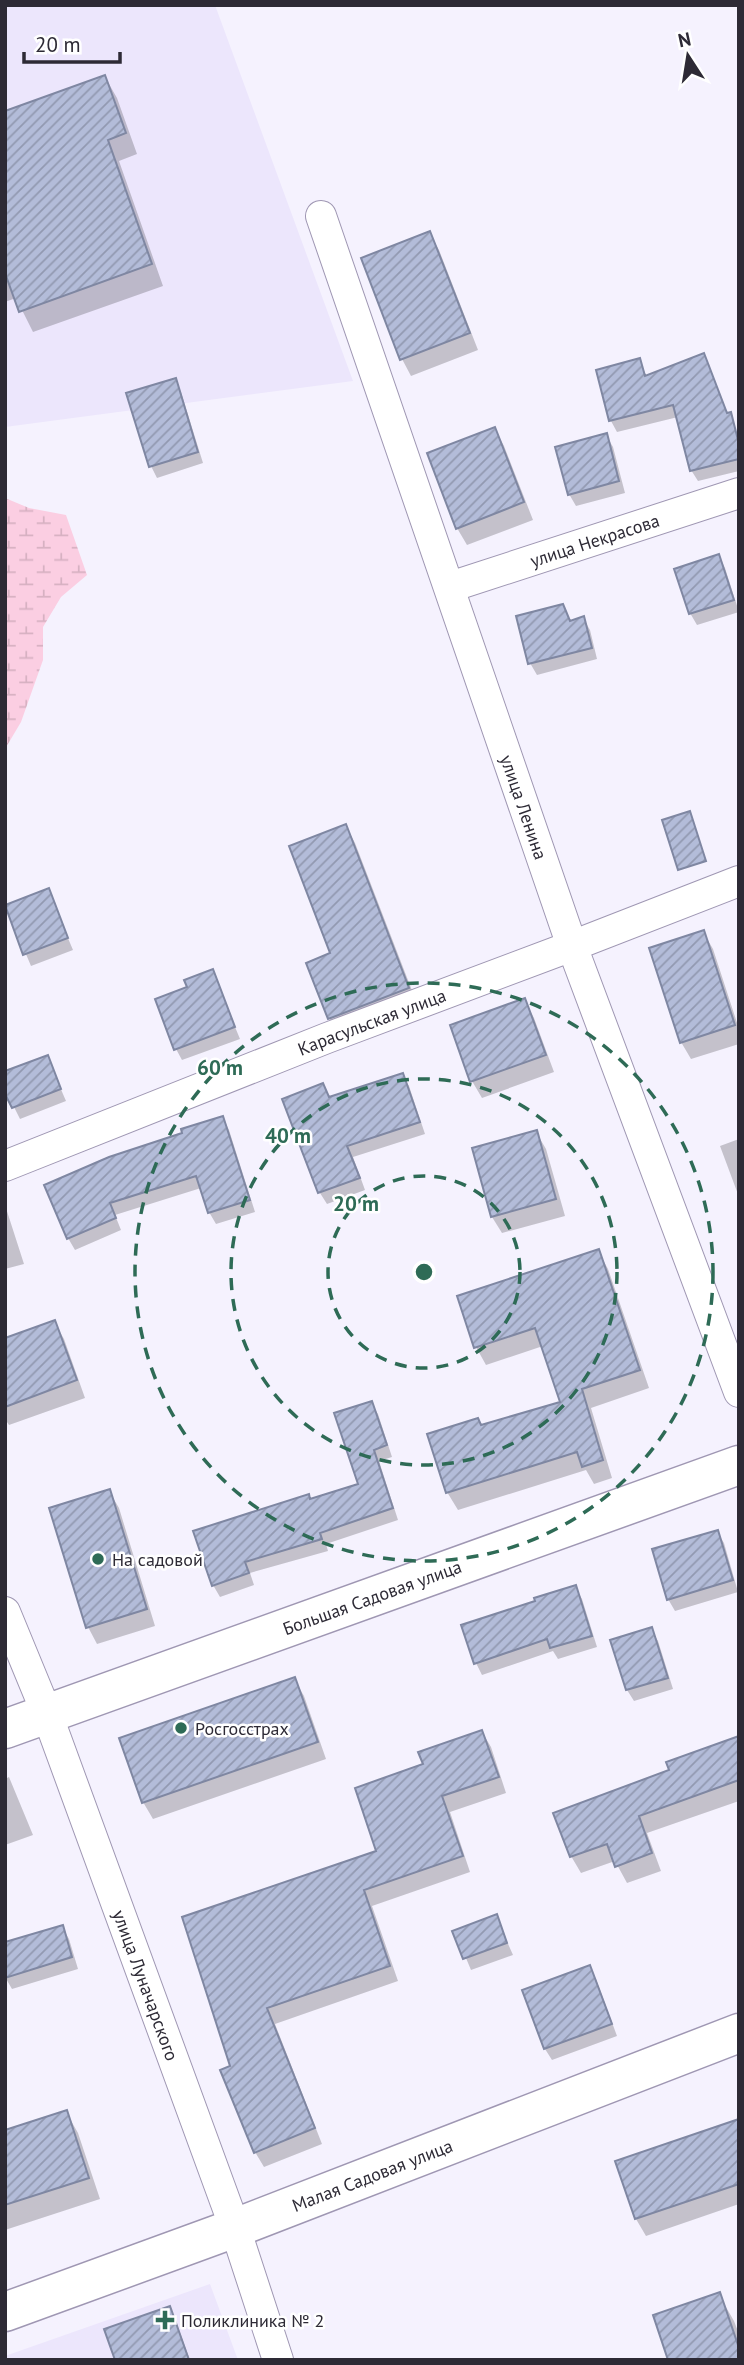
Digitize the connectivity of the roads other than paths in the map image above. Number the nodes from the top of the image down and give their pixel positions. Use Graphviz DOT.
graph roads {
  1 [pos="321,216"];
  2 [pos="739,493"];
  3 [pos="450,587"];
  4 [pos="739,881"];
  5 [pos="572,946"];
  6 [pos="5,1166"];
  7 [pos="739,1392"];
  8 [pos="739,1465"];
  9 [pos="5,1612"];
  10 [pos="47,1714"];
  11 [pos="5,1729"];
  12 [pos="739,2033"];
  13 [pos="235,2228"];
  14 [pos="5,2312"];
  15 [pos="278,2360"];
  1 -- 3 [label="street, улица Ленина"];
  2 -- 3 [label="street, улица Некрасова"];
  3 -- 5 [label="street, улица Ленина"];
  4 -- 5 [label="street, Карасульская улица"];
  5 -- 6 [label="street, Карасульская улица"];
  5 -- 7 [label="street, улица Ленина"];
  8 -- 10 [label="street, Большая Садовая улица"];
  9 -- 10 [label="street, улица Луначарского"];
  10 -- 11 [label="street, Большая Садовая улица"];
  10 -- 13 [label="street, улица Луначарского"];
  12 -- 13 [label="street, Малая Садовая улица"];
  13 -- 14 [label="street, Малая Садовая улица"];
  13 -- 15 [label="street, улица Луначарского"];
}
